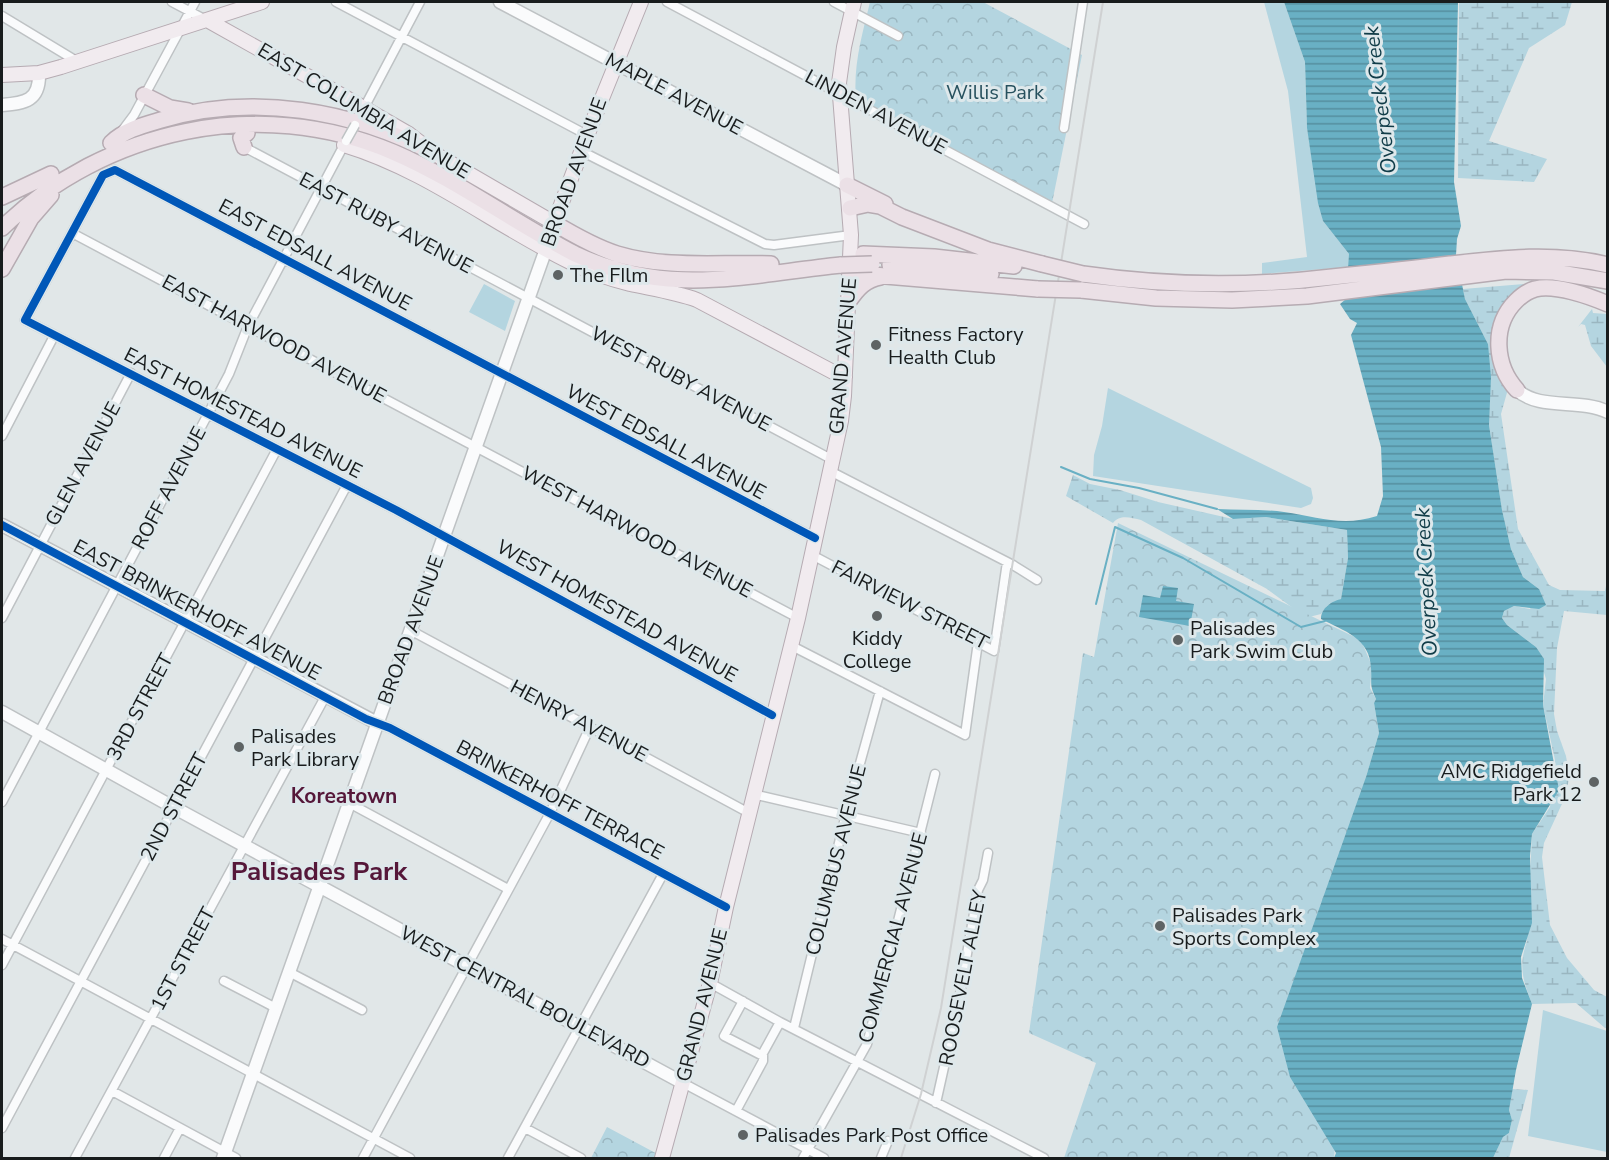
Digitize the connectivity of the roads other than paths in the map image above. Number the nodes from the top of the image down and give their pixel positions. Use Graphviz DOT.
graph roads {
  1 [pos="172,2"];
  2 [pos="195,2"];
  3 [pos="262,2"];
  4 [pos="336,2"];
  5 [pos="420,2"];
  6 [pos="500,2"];
  7 [pos="641,2"];
  8 [pos="668,2"];
  9 [pos="834,2"];
  10 [pos="1083,2"];
  11 [pos="853,6"];
  12 [pos="190,11"];
  13 [pos="2,16"];
  14 [pos="207,20"];
  15 [pos="179,29"];
  16 [pos="402,35"];
  17 [pos="898,36"];
  18 [pos="78,62"];
  19 [pos="615,63"];
  20 [pos="39,72"];
  21 [pos="2,75"];
  22 [pos="839,93"];
  23 [pos="144,95"];
  24 [pos="2,105"];
  25 [pos="203,112"];
  26 [pos="358,118"];
  27 [pos="1064,129"];
  28 [pos="587,135"];
  29 [pos="115,140"];
  30 [pos="245,140"];
  31 [pos="345,143"];
  32 [pos="137,144"];
  33 [pos="581,151"];
  34 [pos="435,154"];
  35 [pos="73,173"];
  36 [pos="51,174"];
  37 [pos="848,185"];
  38 [pos="320,188"];
  39 [pos="2,197"];
  40 [pos="850,208"];
  41 [pos="2,214"];
  42 [pos="1084,224"];
  43 [pos="554,225"];
  44 [pos="922,225"];
  45 [pos="2,228"];
  46 [pos="72,233"];
  47 [pos="851,235"];
  48 [pos="547,247"];
  49 [pos="285,258"];
  50 [pos="1581,260"];
  51 [pos="1608,260"];
  52 [pos="844,264"];
  53 [pos="1608,266"];
  54 [pos="2,269"];
  55 [pos="775,269"];
  56 [pos="1488,271"];
  57 [pos="1040,276"];
  58 [pos="884,277"];
  59 [pos="1608,281"];
  60 [pos="654,288"];
  61 [pos="1608,297"];
  62 [pos="528,300"];
  63 [pos="849,302"];
  64 [pos="1608,304"];
  65 [pos="248,326"];
  66 [pos="54,336"];
  67 [pos="131,373"];
  68 [pos="502,374"];
  69 [pos="845,377"];
  70 [pos="1517,390"];
  71 [pos="1608,412"];
  72 [pos="208,414"];
  73 [pos="2,436"];
  74 [pos="475,448"];
  75 [pos="277,449"];
  76 [pos="831,466"];
  77 [pos="346,485"];
  78 [pos="2,525"];
  79 [pos="444,538"];
  80 [pos="815,538"];
  81 [pos="40,546"];
  82 [pos="812,555"];
  83 [pos="1007,562"];
  84 [pos="1037,580"];
  85 [pos="116,586"];
  86 [pos="2,618"];
  87 [pos="798,618"];
  88 [pos="186,623"];
  89 [pos="410,630"];
  90 [pos="978,642"];
  91 [pos="790,645"];
  92 [pos="254,659"];
  93 [pos="880,691"];
  94 [pos="325,697"];
  95 [pos="2,712"];
  96 [pos="772,714"];
  97 [pos="377,723"];
  98 [pos="590,727"];
  99 [pos="40,733"];
  100 [pos="106,769"];
  101 [pos="935,774"];
  102 [pos="753,794"];
  103 [pos="2,802"];
  104 [pos="349,803"];
  105 [pos="173,807"];
  106 [pos="550,813"];
  107 [pos="749,813"];
  108 [pos="846,814"];
  109 [pos="921,833"];
  110 [pos="244,845"];
  111 [pos="988,853"];
  112 [pos="663,874"];
  113 [pos="320,886"];
  114 [pos="508,889"];
  115 [pos="726,906"];
  116 [pos="2,939"];
  117 [pos="13,945"];
  118 [pos="2,965"];
  119 [pos="468,966"];
  120 [pos="289,972"];
  121 [pos="224,981"];
  122 [pos="81,982"];
  123 [pos="710,983"];
  124 [pos="742,1001"];
  125 [pos="276,1008"];
  126 [pos="362,1010"];
  127 [pos="150,1019"];
  128 [pos="780,1022"];
  129 [pos="580,1026"];
  130 [pos="794,1028"];
  131 [pos="763,1056"];
  132 [pos="858,1062"];
  133 [pos="253,1075"];
  134 [pos="683,1083"];
  135 [pos="112,1091"];
  136 [pos="936,1103"];
  137 [pos="736,1111"];
  138 [pos="2,1128"];
  139 [pos="180,1128"];
  140 [pos="525,1128"];
  141 [pos="373,1139"];
  142 [pos="888,1141"];
  143 [pos="808,1150"];
  144 [pos="228,1156"];
  145 [pos="75,1158"];
  146 [pos="164,1158"];
  147 [pos="363,1158"];
  148 [pos="410,1158"];
  149 [pos="508,1158"];
  150 [pos="581,1158"];
  151 [pos="662,1158"];
  152 [pos="803,1158"];
  153 [pos="824,1158"];
  154 [pos="881,1158"];
  155 [pos="1044,1158"];
  1 -- 12 [label="street, EAST COLUMBIA AVENUE"];
  2 -- 12 [label="street"];
  3 -- 14 [label="main road"];
  4 -- 16 [label="street"];
  5 -- 16 [label="street, ROFF AVENUE"];
  6 -- 19 [label="main road, MAPLE AVENUE"];
  7 -- 19 [label="main road, BROAD AVENUE"];
  8 -- 22 [label="street, LINDEN AVENUE"];
  9 -- 11 [label="street"];
  10 -- 27 [label="street"];
  11 -- 17 [label="street"];
  11 -- 22 [label="main road, GRAND AVENUE"];
  12 -- 14 [label="street, EAST COLUMBIA AVENUE"];
  12 -- 15 [label="street"];
  13 -- 18 [label="street"];
  14 -- 15 [label="main road"];
  14 -- 26 [label="main road, EAST COLUMBIA AVENUE"];
  15 -- 18 [label="main road"];
  15 -- 23 [label="street"];
  16 -- 26 [label="street, ROFF AVENUE"];
  16 -- 28 [label="street"];
  18 -- 20 [label="main road"];
  19 -- 28 [label="main road, BROAD AVENUE"];
  19 -- 37 [label="main road, MAPLE AVENUE"];
  20 -- 21 [label="main road"];
  20 -- 24 [label="main road"];
  22 -- 37 [label="main road, GRAND AVENUE"];
  22 -- 42 [label="street, LINDEN AVENUE"];
  23 -- 25 [label="highway"];
  23 -- 29 [label="street"];
  25 -- 26 [label="highway"];
  25 -- 29 [label="highway"];
  26 -- 31 [label="street, ROFF AVENUE, bridge"];
  26 -- 34 [label="highway"];
  28 -- 33 [label="main road, BROAD AVENUE"];
  29 -- 36 [label="highway"];
  29 -- 55 [label="highway"];
  30 -- 31 [label="highway"];
  30 -- 32 [label="highway"];
  30 -- 38 [label="street, EAST RUBY AVENUE"];
  31 -- 38 [label="street, ROFF AVENUE"];
  31 -- 48 [label="main road"];
  32 -- 35 [label="highway"];
  32 -- 55 [label="highway"];
  33 -- 43 [label="main road, BROAD AVENUE"];
  33 -- 47 [label="street"];
  34 -- 43 [label="main road, EAST COLUMBIA AVENUE"];
  35 -- 45 [label="highway"];
  35 -- 54 [label="highway"];
  36 -- 39 [label="highway"];
  36 -- 41 [label="highway"];
  37 -- 40 [label="main road, GRAND AVENUE"];
  37 -- 44 [label="highway"];
  38 -- 49 [label="street, ROFF AVENUE"];
  38 -- 62 [label="street, EAST RUBY AVENUE"];
  40 -- 44 [label="highway"];
  40 -- 47 [label="main road, GRAND AVENUE"];
  43 -- 48 [label="main road, BROAD AVENUE, bridge"];
  43 -- 55 [label="highway"];
  44 -- 57 [label="highway"];
  46 -- 49 [label="street, EAST EDSALL AVENUE"];
  46 -- 65 [label="street, EAST HARWOOD AVENUE"];
  46 -- 66 [label="street, EAST HOMESTEAD AVENUE"];
  47 -- 52 [label="main road, GRAND AVENUE"];
  48 -- 60 [label="main road"];
  48 -- 62 [label="main road, BROAD AVENUE"];
  49 -- 65 [label="street, ROFF AVENUE"];
  49 -- 68 [label="street, EAST EDSALL AVENUE"];
  50 -- 51 [label="highway"];
  50 -- 53 [label="highway"];
  50 -- 56 [label="highway"];
  52 -- 55 [label="highway"];
  52 -- 57 [label="highway, bridge"];
  52 -- 58 [label="highway"];
  52 -- 63 [label="main road, GRAND AVENUE"];
  55 -- 60 [label="highway"];
  56 -- 57 [label="highway, bridge"];
  56 -- 57 [label="highway, bridge"];
  56 -- 59 [label="highway"];
  56 -- 61 [label="highway"];
  57 -- 58 [label="highway"];
  58 -- 63 [label="highway"];
  60 -- 69 [label="main road"];
  62 -- 68 [label="main road, BROAD AVENUE"];
  62 -- 76 [label="street, WEST RUBY AVENUE"];
  63 -- 69 [label="main road, GRAND AVENUE"];
  64 -- 70 [label="highway"];
  65 -- 72 [label="street, ROFF AVENUE"];
  65 -- 74 [label="street, EAST HARWOOD AVENUE"];
  66 -- 67 [label="street, EAST HOMESTEAD AVENUE"];
  66 -- 73 [label="street"];
  67 -- 72 [label="street, EAST HOMESTEAD AVENUE"];
  67 -- 81 [label="street, GLEN AVENUE"];
  68 -- 74 [label="main road, BROAD AVENUE"];
  68 -- 80 [label="street, WEST EDSALL AVENUE"];
  69 -- 76 [label="main road, GRAND AVENUE"];
  70 -- 71 [label="main road"];
  72 -- 75 [label="street, EAST HOMESTEAD AVENUE"];
  72 -- 85 [label="street, ROFF AVENUE"];
  74 -- 79 [label="main road, BROAD AVENUE"];
  74 -- 87 [label="street, WEST HARWOOD AVENUE"];
  75 -- 77 [label="street, EAST HOMESTEAD AVENUE"];
  75 -- 88 [label="street, 3RD STREET"];
  76 -- 80 [label="main road, GRAND AVENUE"];
  76 -- 83 [label="street, WEST RUBY AVENUE"];
  77 -- 79 [label="street, EAST HOMESTEAD AVENUE"];
  77 -- 92 [label="street, 2ND STREET"];
  78 -- 81 [label="main road, EAST BRINKERHOFF AVENUE"];
  79 -- 89 [label="main road, BROAD AVENUE"];
  79 -- 96 [label="street, WEST HOMESTEAD AVENUE"];
  80 -- 82 [label="main road, GRAND AVENUE"];
  81 -- 85 [label="main road, EAST BRINKERHOFF AVENUE"];
  81 -- 86 [label="street, GLEN AVENUE"];
  82 -- 87 [label="main road, GRAND AVENUE"];
  82 -- 90 [label="street, FAIRVIEW STREET"];
  83 -- 84 [label="street, WEST RUBY AVENUE"];
  83 -- 90 [label="street, FAIRVIEW STREET"];
  85 -- 88 [label="main road, EAST BRINKERHOFF AVENUE"];
  85 -- 99 [label="street, ROFF AVENUE"];
  87 -- 91 [label="main road, GRAND AVENUE"];
  88 -- 92 [label="main road, EAST BRINKERHOFF AVENUE"];
  88 -- 100 [label="street, 3RD STREET"];
  89 -- 97 [label="main road, BROAD AVENUE"];
  89 -- 98 [label="street, HENRY AVENUE"];
  90 -- 93 [label="street"];
  91 -- 93 [label="street"];
  91 -- 96 [label="main road, GRAND AVENUE"];
  92 -- 94 [label="main road, EAST BRINKERHOFF AVENUE"];
  92 -- 105 [label="street, 2ND STREET"];
  93 -- 108 [label="street, COLUMBUS AVENUE"];
  94 -- 97 [label="main road, EAST BRINKERHOFF AVENUE"];
  94 -- 110 [label="street, 1ST STREET"];
  95 -- 99 [label="main road, WEST CENTRAL BOULEVARD"];
  96 -- 102 [label="main road, GRAND AVENUE"];
  97 -- 104 [label="main road, BROAD AVENUE"];
  97 -- 106 [label="street, BRINKERHOFF TERRACE"];
  98 -- 106 [label="street"];
  98 -- 107 [label="street, HENRY AVENUE"];
  99 -- 100 [label="main road, WEST CENTRAL BOULEVARD"];
  99 -- 103 [label="street, ROFF AVENUE"];
  100 -- 105 [label="main road, WEST CENTRAL BOULEVARD"];
  100 -- 117 [label="street, 3RD STREET"];
  101 -- 109 [label="street, COMMERCIAL AVENUE"];
  102 -- 107 [label="main road, GRAND AVENUE"];
  102 -- 108 [label="street"];
  104 -- 113 [label="main road, BROAD AVENUE"];
  104 -- 114 [label="street"];
  105 -- 110 [label="main road, WEST CENTRAL BOULEVARD"];
  105 -- 122 [label="street, 2ND STREET"];
  106 -- 112 [label="street, BRINKERHOFF TERRACE"];
  106 -- 114 [label="street"];
  107 -- 115 [label="main road, GRAND AVENUE"];
  108 -- 109 [label="street"];
  108 -- 130 [label="street, COLUMBUS AVENUE"];
  109 -- 132 [label="street, COMMERCIAL AVENUE"];
  110 -- 113 [label="main road, WEST CENTRAL BOULEVARD"];
  110 -- 127 [label="street, 1ST STREET"];
  111 -- 136 [label="street, ROOSEVELT ALLEY"];
  112 -- 115 [label="street, BRINKERHOFF TERRACE"];
  112 -- 129 [label="street"];
  113 -- 119 [label="main road, WEST CENTRAL BOULEVARD"];
  113 -- 120 [label="main road, BROAD AVENUE"];
  114 -- 119 [label="street"];
  115 -- 123 [label="main road, GRAND AVENUE"];
  116 -- 117 [label="street"];
  117 -- 118 [label="street, 3RD STREET"];
  117 -- 122 [label="street"];
  119 -- 129 [label="main road, WEST CENTRAL BOULEVARD"];
  119 -- 141 [label="street"];
  120 -- 125 [label="main road, BROAD AVENUE"];
  120 -- 126 [label="street"];
  121 -- 125 [label="street"];
  122 -- 127 [label="street"];
  122 -- 138 [label="street, 2ND STREET"];
  123 -- 124 [label="street"];
  123 -- 134 [label="main road, GRAND AVENUE"];
  124 -- 128 [label="street"];
  124 -- 131 [label="street"];
  125 -- 133 [label="main road, BROAD AVENUE"];
  127 -- 133 [label="street"];
  127 -- 135 [label="street, 1ST STREET"];
  128 -- 130 [label="street"];
  128 -- 131 [label="street"];
  129 -- 134 [label="main road, WEST CENTRAL BOULEVARD"];
  129 -- 140 [label="street"];
  130 -- 132 [label="street"];
  131 -- 137 [label="street"];
  132 -- 136 [label="street"];
  132 -- 143 [label="street, COMMERCIAL AVENUE"];
  133 -- 141 [label="street"];
  133 -- 144 [label="main road, BROAD AVENUE"];
  134 -- 137 [label="street, WEST CENTRAL BOULEVARD"];
  134 -- 151 [label="main road, GRAND AVENUE"];
  135 -- 139 [label="street"];
  135 -- 145 [label="street, 1ST STREET"];
  136 -- 155 [label="street"];
  137 -- 143 [label="street, WEST CENTRAL BOULEVARD"];
  139 -- 144 [label="street"];
  139 -- 146 [label="street"];
  140 -- 149 [label="street"];
  140 -- 150 [label="street"];
  141 -- 147 [label="street"];
  141 -- 148 [label="street"];
  142 -- 154 [label="street"];
  143 -- 152 [label="street, COMMERCIAL AVENUE"];
  143 -- 153 [label="street, WEST CENTRAL BOULEVARD"];
}
